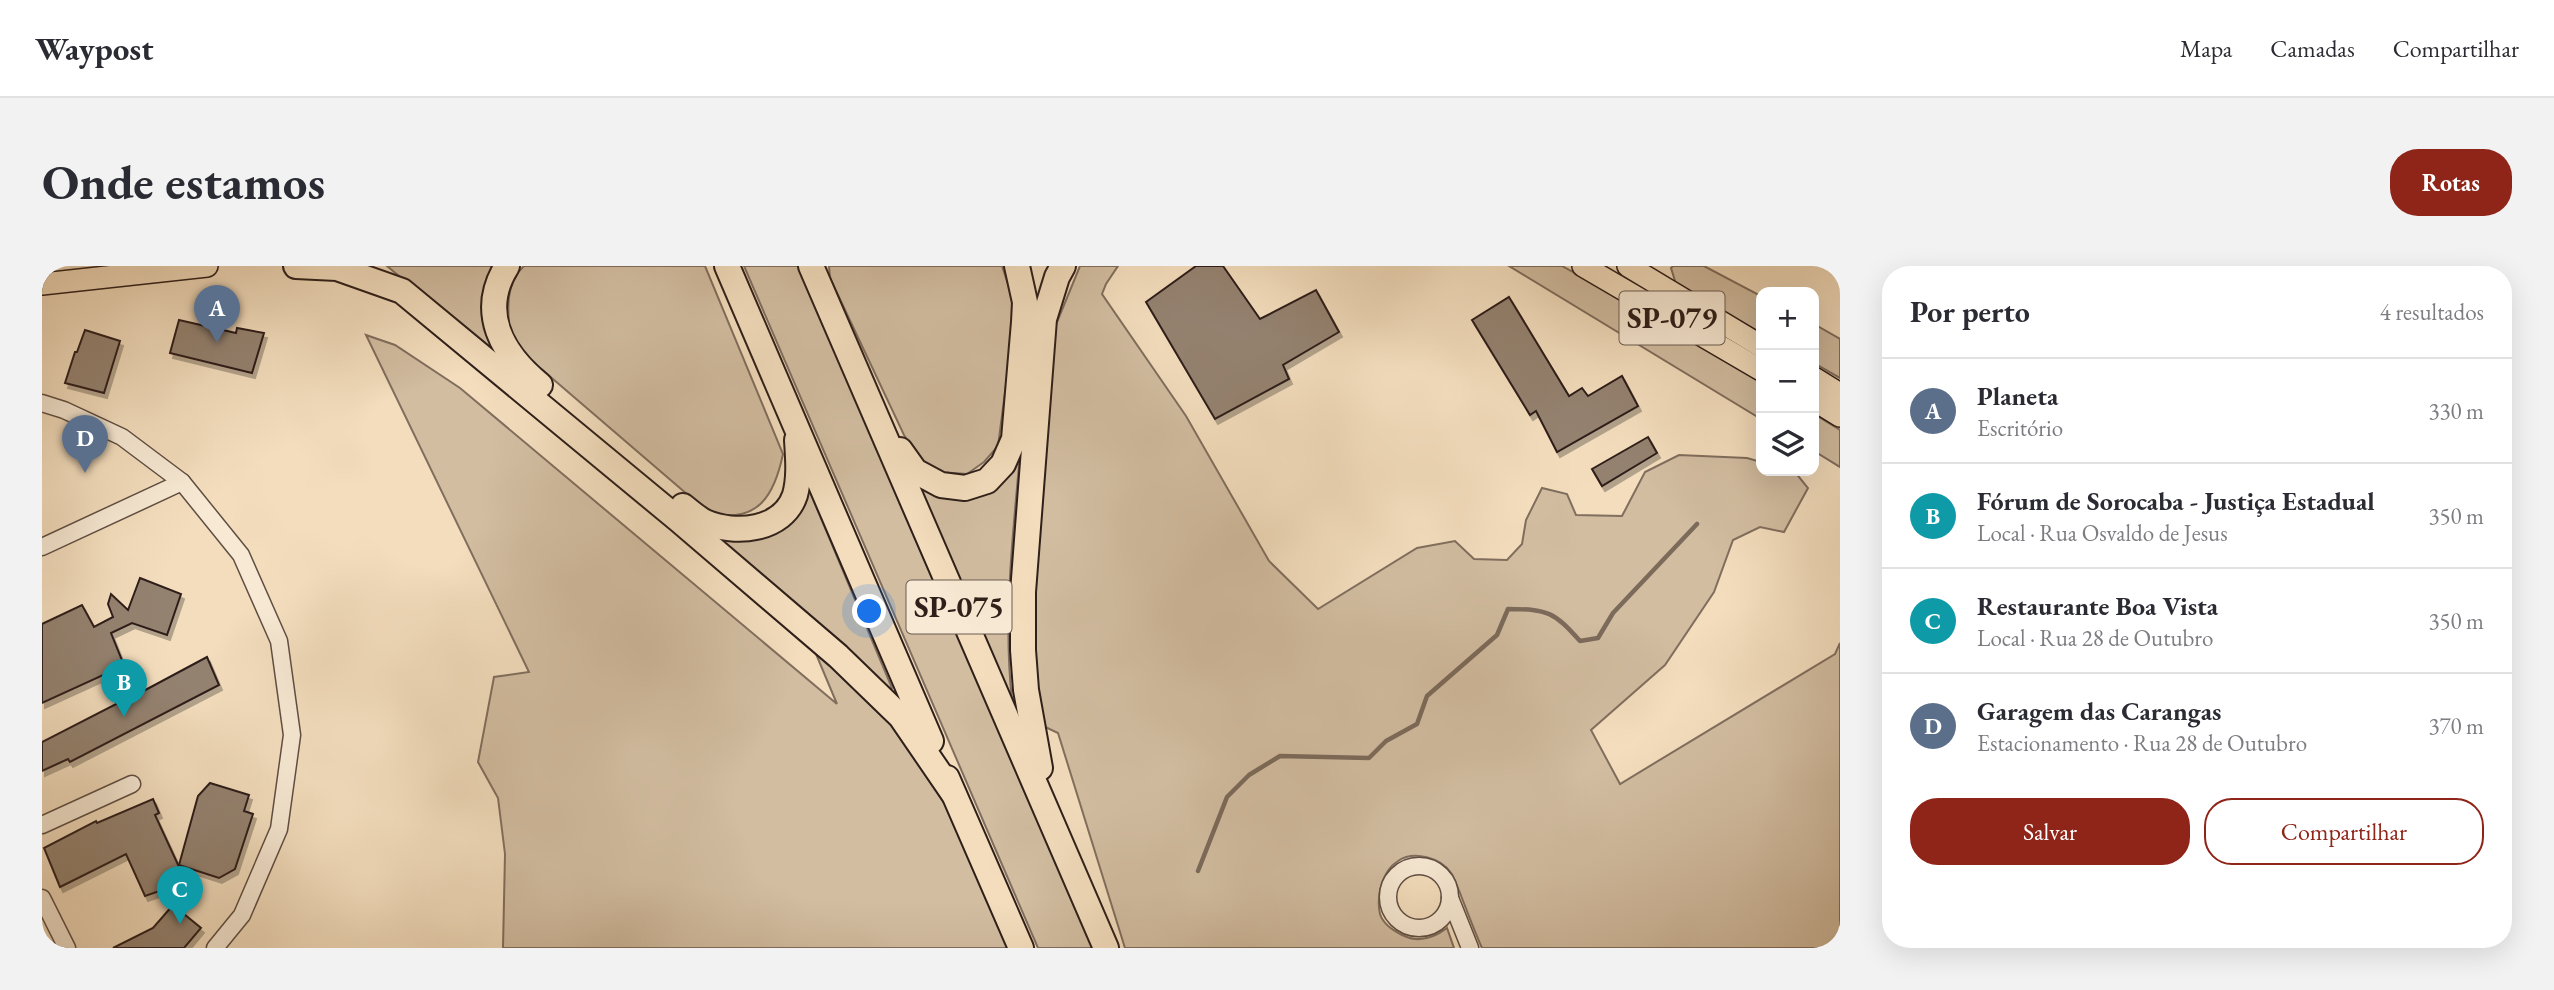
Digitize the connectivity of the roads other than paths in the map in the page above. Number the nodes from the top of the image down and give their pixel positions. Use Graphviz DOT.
graph roads {
  1 [pos="207,266"];
  2 [pos="296,266"];
  3 [pos="507,266"];
  4 [pos="727,266"];
  5 [pos="811,266"];
  6 [pos="1017,266"];
  7 [pos="1063,266"];
  8 [pos="1583,266"];
  9 [pos="1628,266"];
  10 [pos="42,284"];
  11 [pos="1756,343"];
  12 [pos="1756,367"];
  13 [pos="1819,381"];
  14 [pos="1840,394"];
  15 [pos="42,403"];
  16 [pos="1819,403"];
  17 [pos="1840,416"];
  18 [pos="878,420"];
  19 [pos="796,425"];
  20 [pos="182,482"];
  21 [pos="42,547"];
  22 [pos="132,784"];
  23 [pos="953,793"];
  24 [pos="1050,817"];
  25 [pos="42,825"];
  26 [pos="42,898"];
  27 [pos="1450,898"];
  28 [pos="67,948"];
  29 [pos="215,948"];
  30 [pos="1021,948"];
  31 [pos="1106,948"];
  32 [pos="1470,948"];
  1 -- 10 [label="main road"];
  2 -- 23 [label="highway"];
  3 -- 19 [label="highway"];
  4 -- 19 [label="highway, SP-075"];
  5 -- 18 [label="highway, SP-075"];
  6 -- 18 [label="highway"];
  7 -- 24 [label="highway"];
  8 -- 12 [label="main road, SP-079"];
  9 -- 11 [label="main road, SP-079"];
  13 -- 14 [label="main road"];
  15 -- 20 [label="street"];
  16 -- 17 [label="main road"];
  18 -- 24 [label="highway, SP-075"];
  19 -- 23 [label="highway, SP-075"];
  20 -- 21 [label="street"];
  20 -- 29 [label="street"];
  22 -- 25 [label="street"];
  23 -- 30 [label="highway, SP-075"];
  24 -- 31 [label="highway, SP-075"];
  26 -- 28 [label="street"];
  27 -- 32 [label="street"];
}
